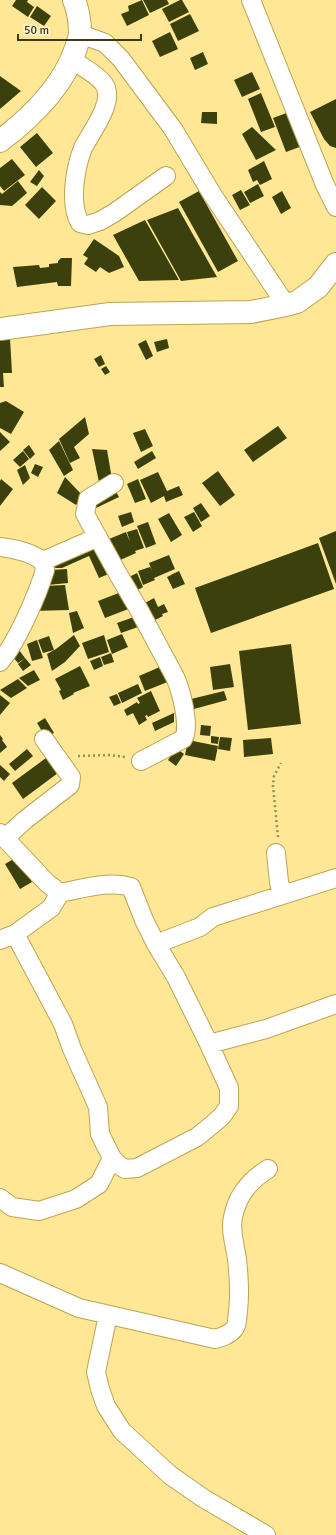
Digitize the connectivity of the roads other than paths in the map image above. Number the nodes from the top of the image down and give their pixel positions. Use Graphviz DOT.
graph roads {
  1 [pos="74,0"];
  2 [pos="251,0"];
  3 [pos="80,34"];
  4 [pos="72,60"];
  5 [pos="0,141"];
  6 [pos="166,176"];
  7 [pos="336,207"];
  8 [pos="336,264"];
  9 [pos="286,305"];
  10 [pos="0,329"];
  11 [pos="114,483"];
  12 [pos="98,537"];
  13 [pos="0,547"];
  14 [pos="43,561"];
  15 [pos="0,662"];
  16 [pos="49,746"];
  17 [pos="141,762"];
  18 [pos="3,836"];
  19 [pos="276,853"];
  20 [pos="336,878"];
  21 [pos="60,893"];
  22 [pos="282,895"];
  23 [pos="8,937"];
  24 [pos="156,944"];
  25 [pos="336,1004"];
  26 [pos="209,1044"];
  27 [pos="112,1158"];
  28 [pos="268,1169"];
  29 [pos="0,1198"];
  30 [pos="0,1273"];
  31 [pos="108,1315"];
  32 [pos="266,1535"];
  1 -- 3 [label="main road"];
  2 -- 7 [label="street"];
  3 -- 4 [label="main road"];
  3 -- 9 [label="street"];
  4 -- 5 [label="main road"];
  4 -- 6 [label="street"];
  8 -- 9 [label="main road"];
  9 -- 10 [label="main road"];
  11 -- 12 [label="street"];
  12 -- 14 [label="street"];
  12 -- 17 [label="street"];
  13 -- 14 [label="street"];
  14 -- 15 [label="street"];
  16 -- 18 [label="street"];
  18 -- 21 [label="street"];
  19 -- 22 [label="street"];
  20 -- 22 [label="street"];
  21 -- 23 [label="street"];
  21 -- 24 [label="street"];
  22 -- 24 [label="street"];
  23 -- 27 [label="street"];
  24 -- 26 [label="street"];
  25 -- 26 [label="street"];
  26 -- 27 [label="street"];
  27 -- 29 [label="street"];
  28 -- 31 [label="street"];
  30 -- 31 [label="street"];
  31 -- 32 [label="street"];
}
